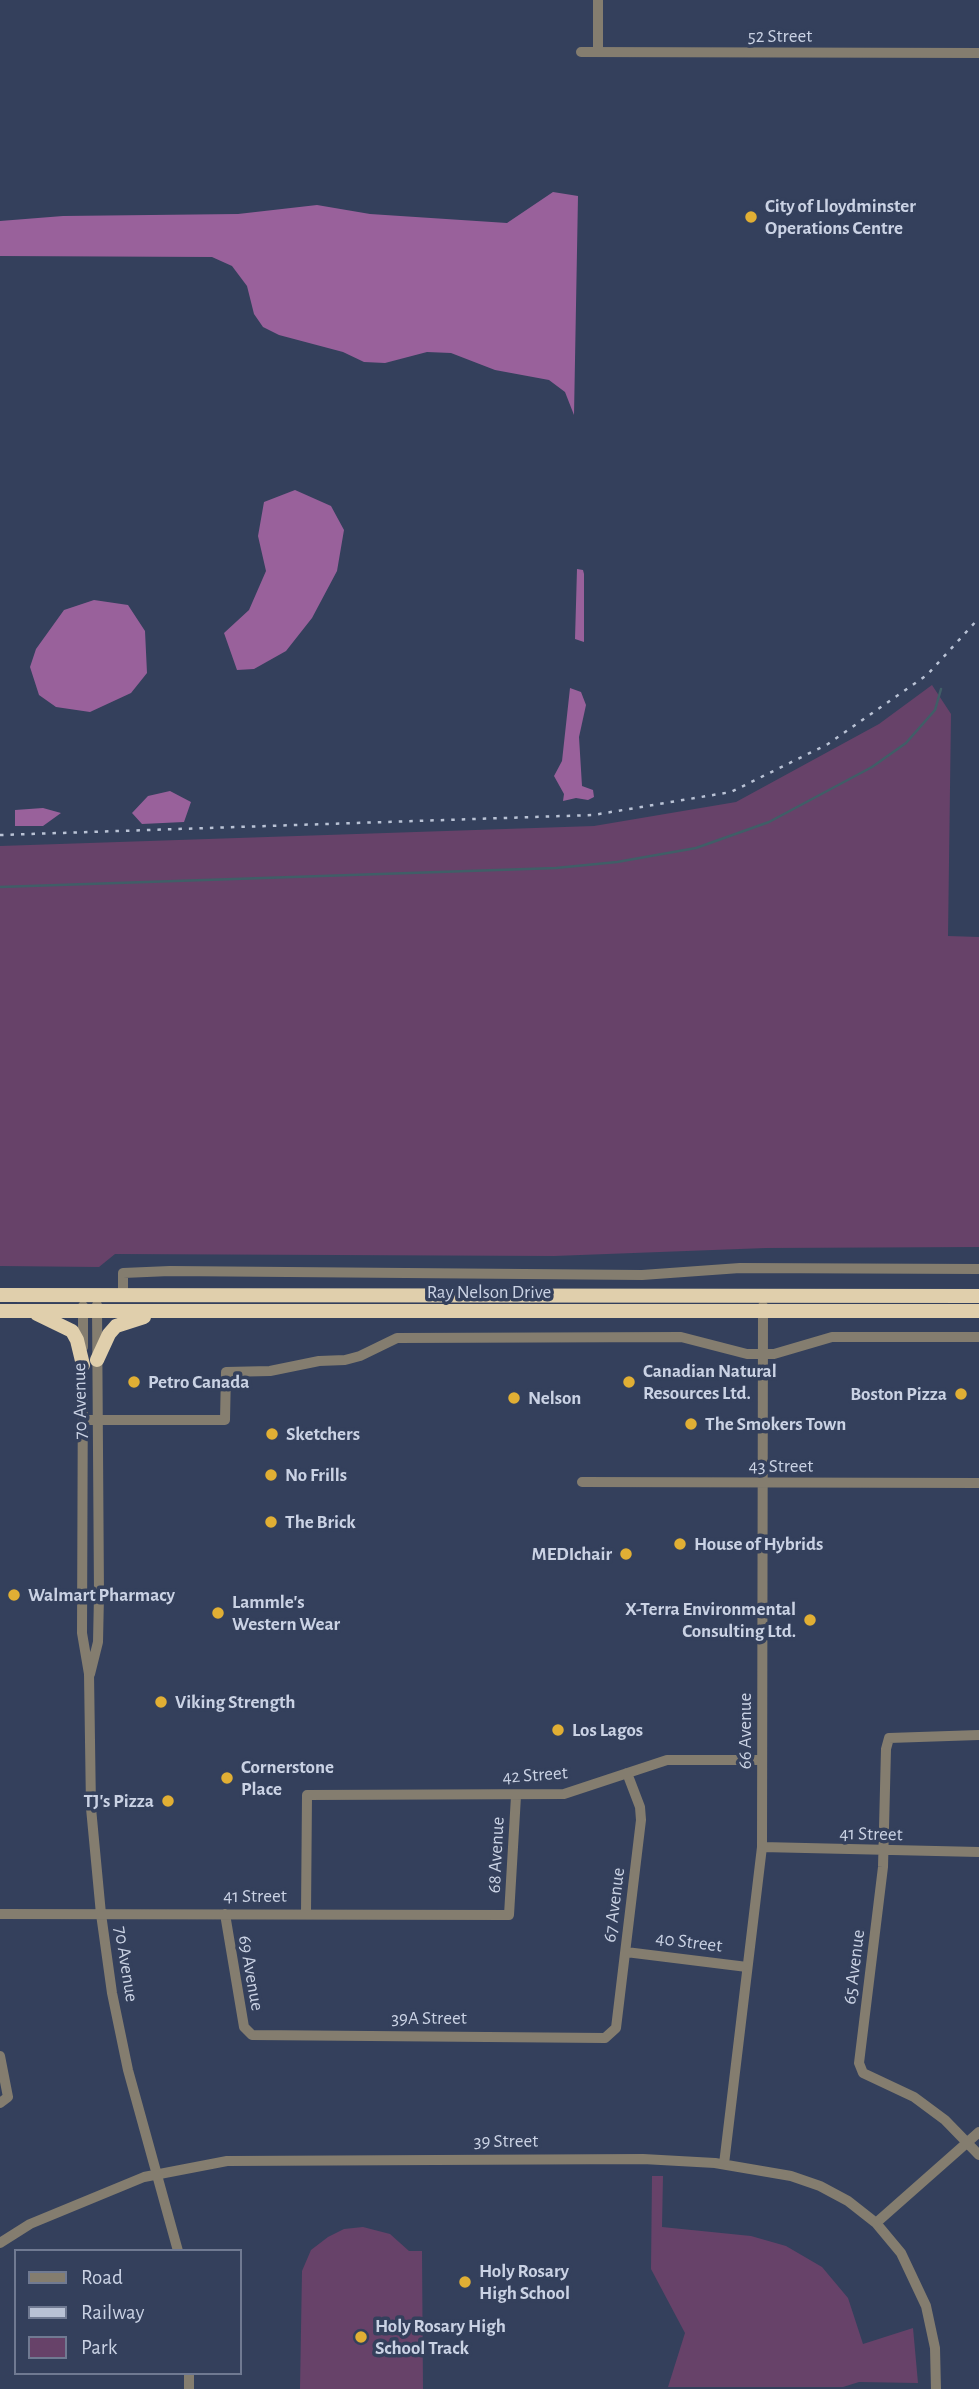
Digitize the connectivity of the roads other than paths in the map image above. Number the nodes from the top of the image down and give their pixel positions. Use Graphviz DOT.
graph roads {
  1 [pos="598,0"];
  2 [pos="581,52"];
  3 [pos="598,52"];
  4 [pos="979,53"];
  5 [pos="979,1269"];
  6 [pos="0,1295"];
  7 [pos="90,1295"];
  8 [pos="123,1295"];
  9 [pos="763,1295"];
  10 [pos="979,1296"];
  11 [pos="0,1311"];
  12 [pos="29,1311"];
  13 [pos="90,1311"];
  14 [pos="166,1311"];
  15 [pos="763,1311"];
  16 [pos="979,1311"];
  17 [pos="979,1338"];
  18 [pos="762,1354"];
  19 [pos="90,1362"];
  20 [pos="83,1420"];
  21 [pos="99,1420"];
  22 [pos="582,1482"];
  23 [pos="762,1483"];
  24 [pos="979,1483"];
  25 [pos="89,1675"];
  26 [pos="979,1735"];
  27 [pos="762,1760"];
  28 [pos="626,1773"];
  29 [pos="516,1796"];
  30 [pos="762,1847"];
  31 [pos="884,1852"];
  32 [pos="979,1852"];
  33 [pos="306,1913"];
  34 [pos="0,1914"];
  35 [pos="101,1914"];
  36 [pos="225,1914"];
  37 [pos="509,1915"];
  38 [pos="626,1952"];
  39 [pos="747,1967"];
  40 [pos="252,2035"];
  41 [pos="606,2038"];
  42 [pos="0,2056"];
  43 [pos="4,2100"];
  44 [pos="979,2132"];
  45 [pos="968,2140"];
  46 [pos="979,2155"];
  47 [pos="724,2164"];
  48 [pos="157,2173"];
  49 [pos="876,2223"];
  50 [pos="0,2243"];
  51 [pos="177,2249"];
  52 [pos="936,2389"];
  1 -- 3 [label="street"];
  2 -- 3 [label="street, 52 Street"];
  3 -- 4 [label="street, 52 Street"];
  5 -- 8 [label="street"];
  6 -- 7 [label="highway, Ray Nelson Drive"];
  7 -- 8 [label="highway, Ray Nelson Drive"];
  7 -- 13 [label="street, 70 Avenue"];
  8 -- 9 [label="highway, Ray Nelson Drive"];
  9 -- 10 [label="highway, Ray Nelson Drive"];
  9 -- 15 [label="street, 66 Avenue"];
  11 -- 12 [label="highway, Ray Nelson Drive"];
  12 -- 13 [label="highway, Ray Nelson Drive"];
  12 -- 19 [label="highway"];
  13 -- 14 [label="highway, Ray Nelson Drive"];
  13 -- 19 [label="street, 70 Avenue"];
  13 -- 19 [label="street, 70 Avenue"];
  14 -- 15 [label="highway, Ray Nelson Drive"];
  14 -- 19 [label="highway"];
  15 -- 16 [label="highway, Ray Nelson Drive"];
  15 -- 18 [label="street, 66 Avenue"];
  17 -- 18 [label="street"];
  18 -- 21 [label="street"];
  18 -- 23 [label="street, 66 Avenue"];
  19 -- 20 [label="street, 70 Avenue"];
  19 -- 21 [label="street, 70 Avenue"];
  20 -- 21 [label="street"];
  20 -- 25 [label="street, 70 Avenue"];
  21 -- 25 [label="street, 70 Avenue"];
  22 -- 23 [label="street, 43 Street"];
  23 -- 24 [label="street, 43 Street"];
  23 -- 27 [label="street, 66 Avenue"];
  25 -- 35 [label="street, 70 Avenue"];
  26 -- 31 [label="street, 65 Avenue"];
  27 -- 28 [label="street, 42 Street"];
  27 -- 30 [label="street, 66 Avenue"];
  28 -- 29 [label="street, 42 Street"];
  28 -- 38 [label="street, 67 Avenue"];
  29 -- 33 [label="street, 42 Street"];
  29 -- 37 [label="street, 68 Avenue"];
  30 -- 31 [label="street, 41 Street"];
  30 -- 39 [label="street, 66 Avenue"];
  31 -- 32 [label="street, 41 Street"];
  31 -- 45 [label="street, 65 Avenue"];
  33 -- 36 [label="street, 41 Street"];
  33 -- 37 [label="street, 41 Street"];
  34 -- 35 [label="street, 41 Street"];
  35 -- 36 [label="street, 41 Street"];
  35 -- 48 [label="street, 70 Avenue"];
  36 -- 40 [label="street, 69 Avenue"];
  38 -- 39 [label="street, 40 Street"];
  38 -- 41 [label="street, 67 Avenue"];
  39 -- 47 [label="street, 66 Avenue"];
  40 -- 41 [label="street, 39A Street"];
  42 -- 43 [label="street"];
  44 -- 45 [label="street"];
  45 -- 46 [label="street, 65 Avenue"];
  45 -- 49 [label="street"];
  47 -- 48 [label="street, 39 Street"];
  47 -- 49 [label="street, 39 Street"];
  48 -- 50 [label="street, 39 Street"];
  48 -- 51 [label="street, 70 Avenue"];
  49 -- 52 [label="street"];
}
